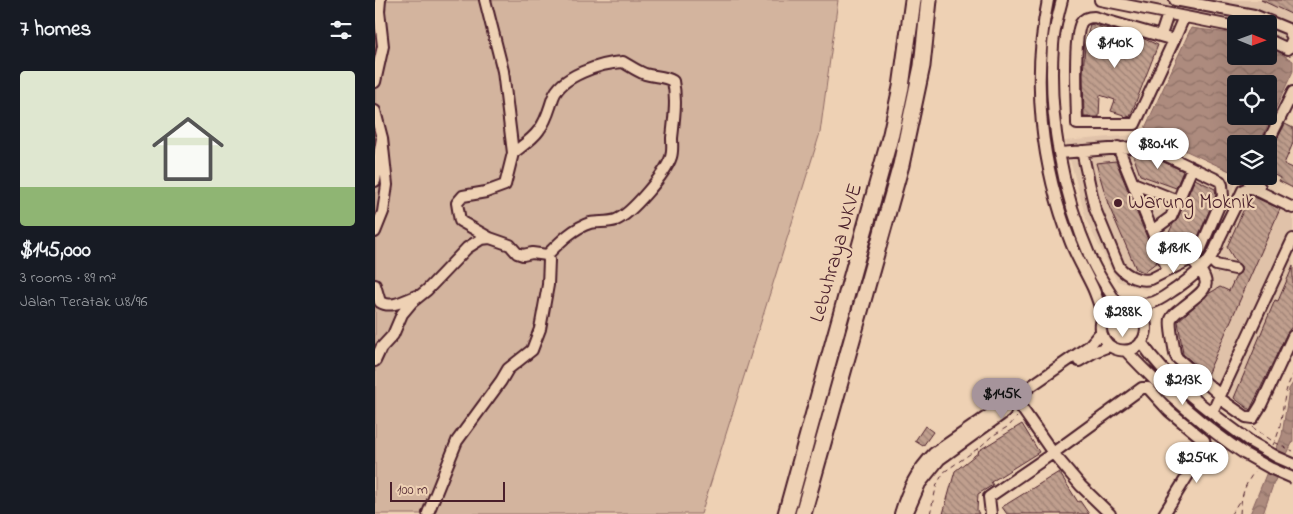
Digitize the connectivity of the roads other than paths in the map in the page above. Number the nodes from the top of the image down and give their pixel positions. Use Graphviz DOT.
graph roads {
  1 [pos="380,0"];
  2 [pos="485,0"];
  3 [pos="913,0"];
  4 [pos="929,0"];
  5 [pos="1048,0"];
  6 [pos="1062,0"];
  7 [pos="1103,0"];
  8 [pos="1175,0"];
  9 [pos="1168,14"];
  10 [pos="1184,18"];
  11 [pos="1227,25"];
  12 [pos="1161,36"];
  13 [pos="1174,40"];
  14 [pos="1277,41"];
  15 [pos="1292,43"];
  16 [pos="375,82"];
  17 [pos="1293,92"];
  18 [pos="375,111"];
  19 [pos="1272,135"];
  20 [pos="382,138"];
  21 [pos="1118,147"];
  22 [pos="1082,151"];
  23 [pos="513,153"];
  24 [pos="1060,153"];
  25 [pos="1192,168"];
  26 [pos="375,181"];
  27 [pos="1133,183"];
  28 [pos="1256,185"];
  29 [pos="1178,201"];
  30 [pos="1293,201"];
  31 [pos="1293,208"];
  32 [pos="1152,231"];
  33 [pos="375,232"];
  34 [pos="490,238"];
  35 [pos="1293,239"];
  36 [pos="547,255"];
  37 [pos="1191,258"];
  38 [pos="1210,259"];
  39 [pos="1235,269"];
  40 [pos="1168,270"];
  41 [pos="1201,270"];
  42 [pos="375,285"];
  43 [pos="421,295"];
  44 [pos="1163,298"];
  45 [pos="1121,305"];
  46 [pos="1103,316"];
  47 [pos="1147,329"];
  48 [pos="1101,332"];
  49 [pos="1293,336"];
  50 [pos="1141,342"];
  51 [pos="1109,346"];
  52 [pos="1126,350"];
  53 [pos="375,361"];
  54 [pos="1220,396"];
  55 [pos="1016,400"];
  56 [pos="1212,413"];
  57 [pos="1053,454"];
  58 [pos="1293,464"];
  59 [pos="1293,478"];
  60 [pos="428,513"];
  61 [pos="786,514"];
  62 [pos="803,514"];
  63 [pos="900,514"];
  64 [pos="907,514"];
  65 [pos="991,514"];
  66 [pos="1110,514"];
  67 [pos="1164,514"];
  1 -- 16 [label="street"];
  2 -- 23 [label="street"];
  3 -- 61 [label="highway, Lebuhraya NKVE"];
  4 -- 62 [label="highway, Lebuhraya NKVE"];
  5 -- 46 [label="street"];
  6 -- 24 [label="street"];
  7 -- 9 [label="street"];
  8 -- 15 [label="street"];
  9 -- 10 [label="street"];
  9 -- 12 [label="street"];
  10 -- 11 [label="street"];
  10 -- 13 [label="street"];
  12 -- 13 [label="street"];
  12 -- 13 [label="street"];
  14 -- 15 [label="street"];
  17 -- 19 [label="street"];
  18 -- 20 [label="street"];
  20 -- 26 [label="street"];
  20 -- 33 [label="street"];
  21 -- 22 [label="street"];
  21 -- 25 [label="street"];
  21 -- 27 [label="street"];
  22 -- 24 [label="street"];
  22 -- 40 [label="street"];
  23 -- 34 [label="street"];
  23 -- 36 [label="street"];
  24 -- 45 [label="street"];
  25 -- 29 [label="street"];
  25 -- 37 [label="street"];
  27 -- 29 [label="street"];
  27 -- 32 [label="street"];
  28 -- 30 [label="street"];
  29 -- 32 [label="street"];
  31 -- 38 [label="street"];
  32 -- 40 [label="street"];
  34 -- 36 [label="street"];
  34 -- 43 [label="street"];
  35 -- 54 [label="street"];
  36 -- 60 [label="street"];
  37 -- 40 [label="street"];
  37 -- 41 [label="street"];
  38 -- 39 [label="street"];
  38 -- 41 [label="street"];
  41 -- 44 [label="street"];
  41 -- 54 [label="street"];
  42 -- 43 [label="street"];
  43 -- 53 [label="street"];
  44 -- 45 [label="street"];
  44 -- 47 [label="street"];
  45 -- 46 [label="street"];
  45 -- 47 [label="street"];
  46 -- 48 [label="street"];
  47 -- 50 [label="street"];
  48 -- 51 [label="street"];
  48 -- 55 [label="street"];
  49 -- 54 [label="street"];
  50 -- 52 [label="street"];
  50 -- 56 [label="street"];
  51 -- 52 [label="street"];
  51 -- 55 [label="street"];
  52 -- 59 [label="street, bridge"];
  54 -- 56 [label="street"];
  55 -- 57 [label="street"];
  55 -- 63 [label="street"];
  55 -- 64 [label="street"];
  56 -- 58 [label="street, bridge"];
  57 -- 65 [label="street"];
  57 -- 66 [label="street"];
  57 -- 67 [label="street"];
}
